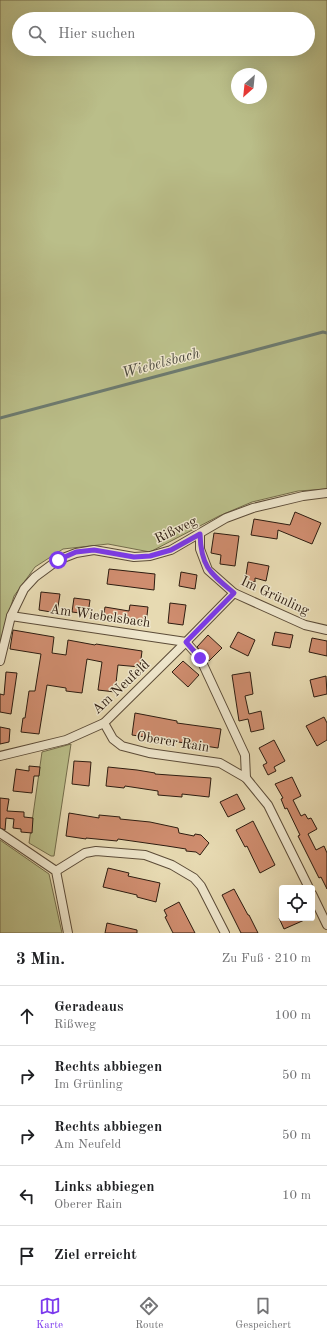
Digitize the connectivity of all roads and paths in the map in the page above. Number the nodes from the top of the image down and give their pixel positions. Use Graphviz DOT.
graph roads {
  1 [pos="327,493"];
  2 [pos="200,534"];
  3 [pos="234,593"];
  4 [pos="11,616"];
  5 [pos="327,630"];
  6 [pos="186,642"];
  7 [pos="0,661"];
  8 [pos="104,723"];
  9 [pos="0,756"];
  10 [pos="246,778"];
  11 [pos="0,833"];
  12 [pos="56,871"];
  13 [pos="308,885"];
  14 [pos="315,900"];
  15 [pos="327,925"];
  16 [pos="68,933"];
  17 [pos="225,933"];
  1 -- 2 [label="street, Rißweg"];
  2 -- 3 [label="street, Im Grünling"];
  2 -- 4 [label="street, Rißweg"];
  3 -- 5 [label="street, Im Grünling"];
  3 -- 6 [label="street, Am Neufeld"];
  4 -- 6 [label="street, Am Wiebelsbach"];
  4 -- 7 [label="street, Rißweg"];
  6 -- 8 [label="street, Am Neufeld"];
  6 -- 10 [label="street"];
  8 -- 9 [label="street, Am Neufeld"];
  8 -- 10 [label="street, Oberer Rain"];
  10 -- 13 [label="street, Oberer Rain"];
  11 -- 12 [label="street"];
  12 -- 16 [label="street"];
  12 -- 17 [label="street"];
  14 -- 15 [label="street"];
}
